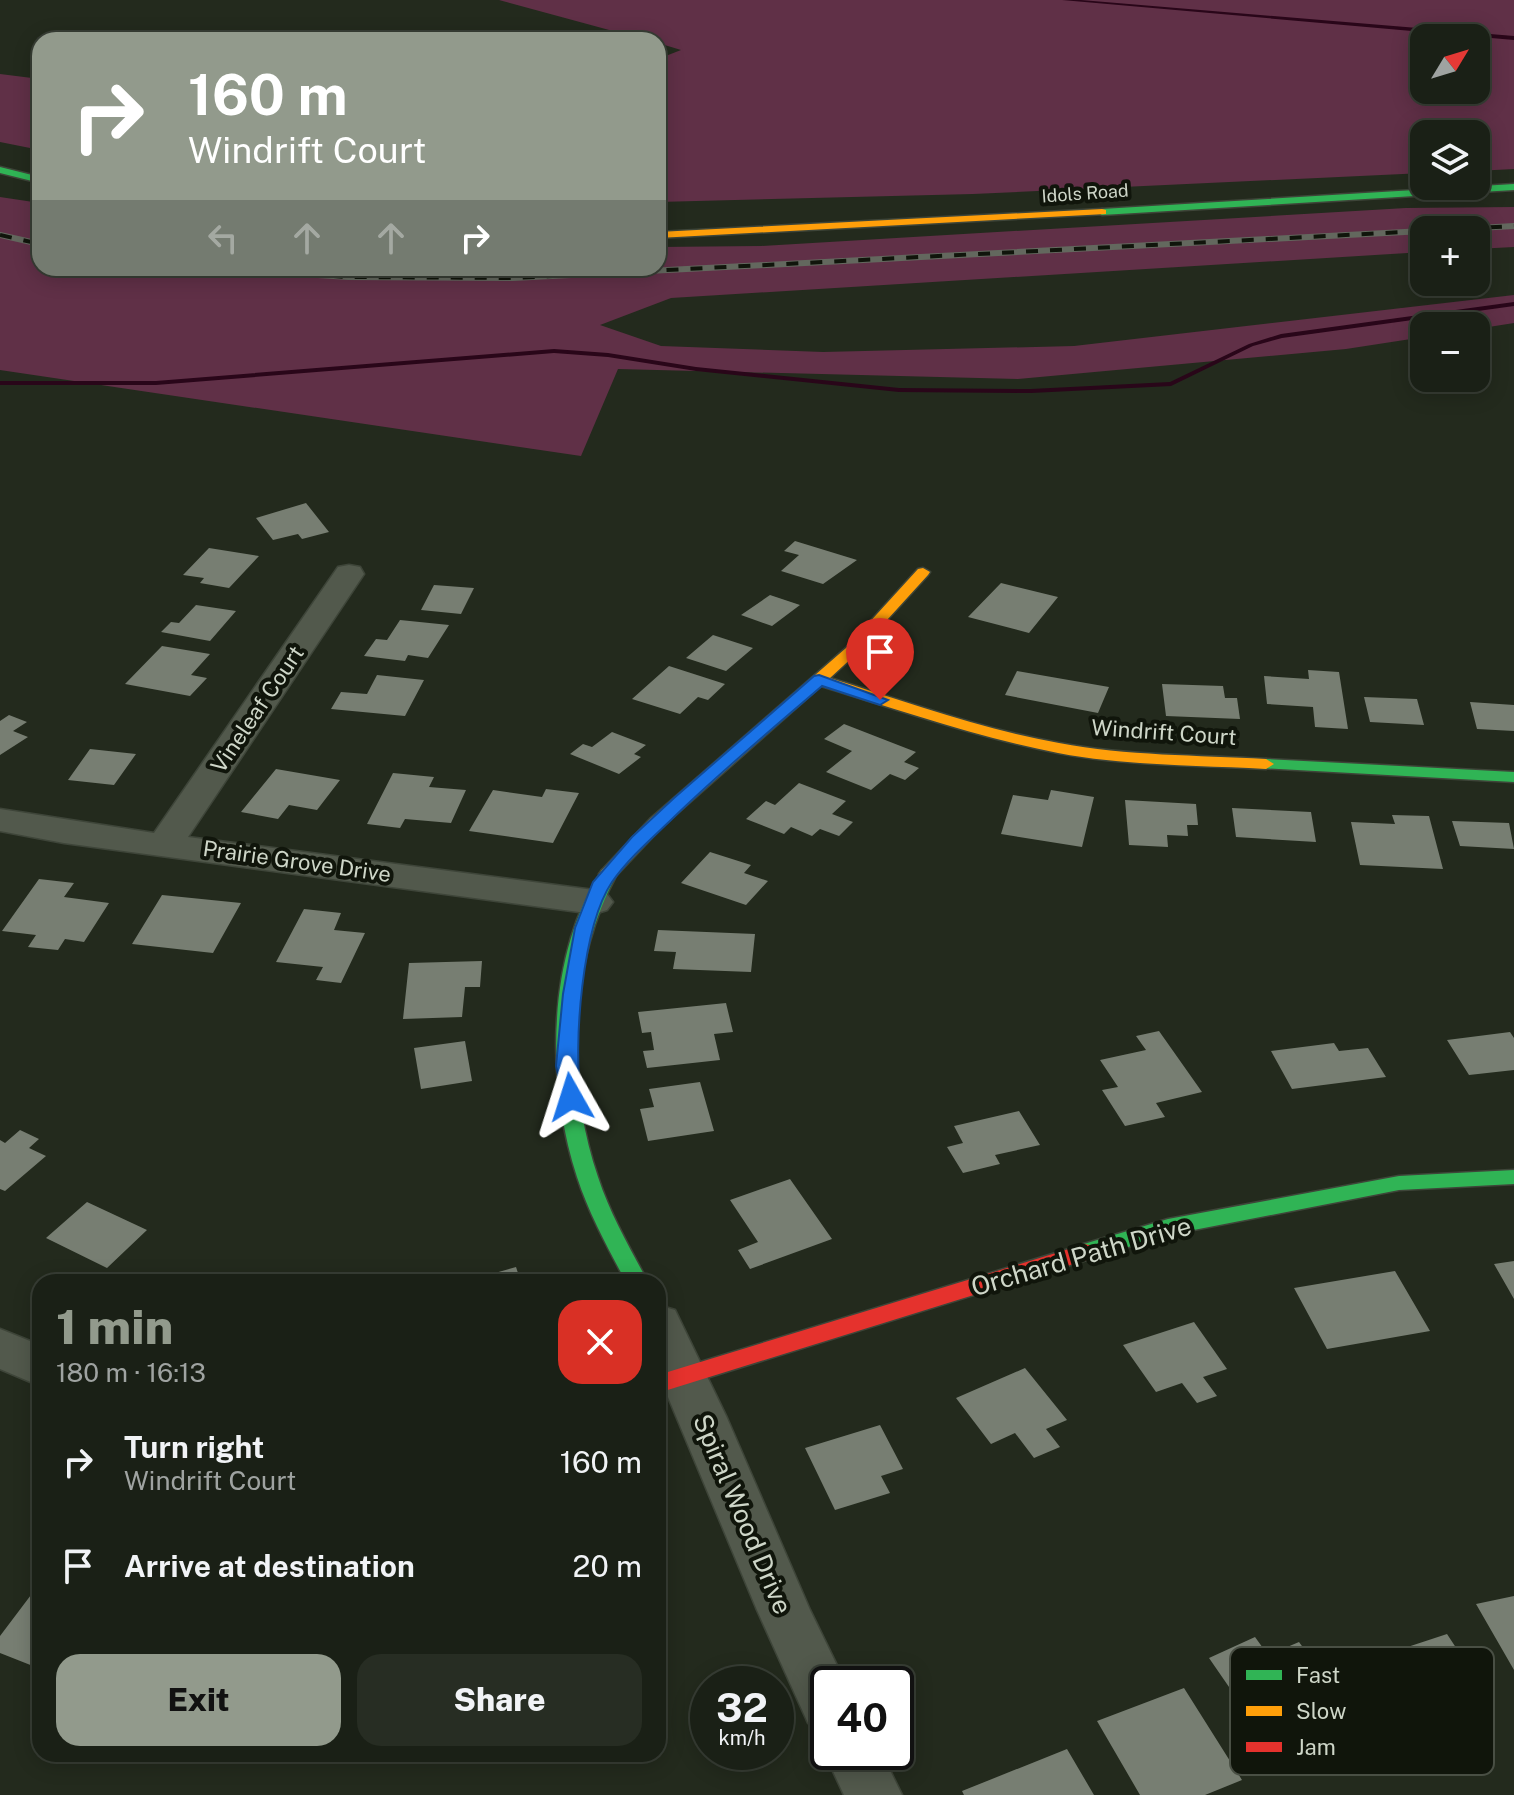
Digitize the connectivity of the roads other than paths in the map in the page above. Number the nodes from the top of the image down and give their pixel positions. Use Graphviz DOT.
graph roads {
  1 [pos="0,170"];
  2 [pos="32,178"];
  3 [pos="1514,187"];
  4 [pos="666,235"];
  5 [pos="923,572"];
  6 [pos="349,574"];
  7 [pos="819,680"];
  8 [pos="1514,777"];
  9 [pos="0,820"];
  10 [pos="165,844"];
  11 [pos="594,902"];
  12 [pos="1514,1177"];
  13 [pos="633,1274"];
  14 [pos="0,1347"];
  15 [pos="666,1358"];
  16 [pos="32,1363"];
  17 [pos="671,1380"];
  18 [pos="810,1670"];
  19 [pos="861,1770"];
  20 [pos="873,1795"];
  1 -- 2 [label="street"];
  3 -- 4 [label="street, Idols Road"];
  5 -- 7 [label="street"];
  6 -- 10 [label="street, Vineleaf Court"];
  7 -- 8 [label="street, Windrift Court"];
  7 -- 11 [label="street"];
  9 -- 10 [label="street, Prairie Grove Drive"];
  10 -- 11 [label="street, Prairie Grove Drive"];
  11 -- 13 [label="street"];
  12 -- 17 [label="street, Orchard Path Drive"];
  14 -- 16 [label="street"];
  15 -- 17 [label="street, Spiral Wood Drive"];
  17 -- 18 [label="street, Spiral Wood Drive"];
  19 -- 20 [label="street"];
}
